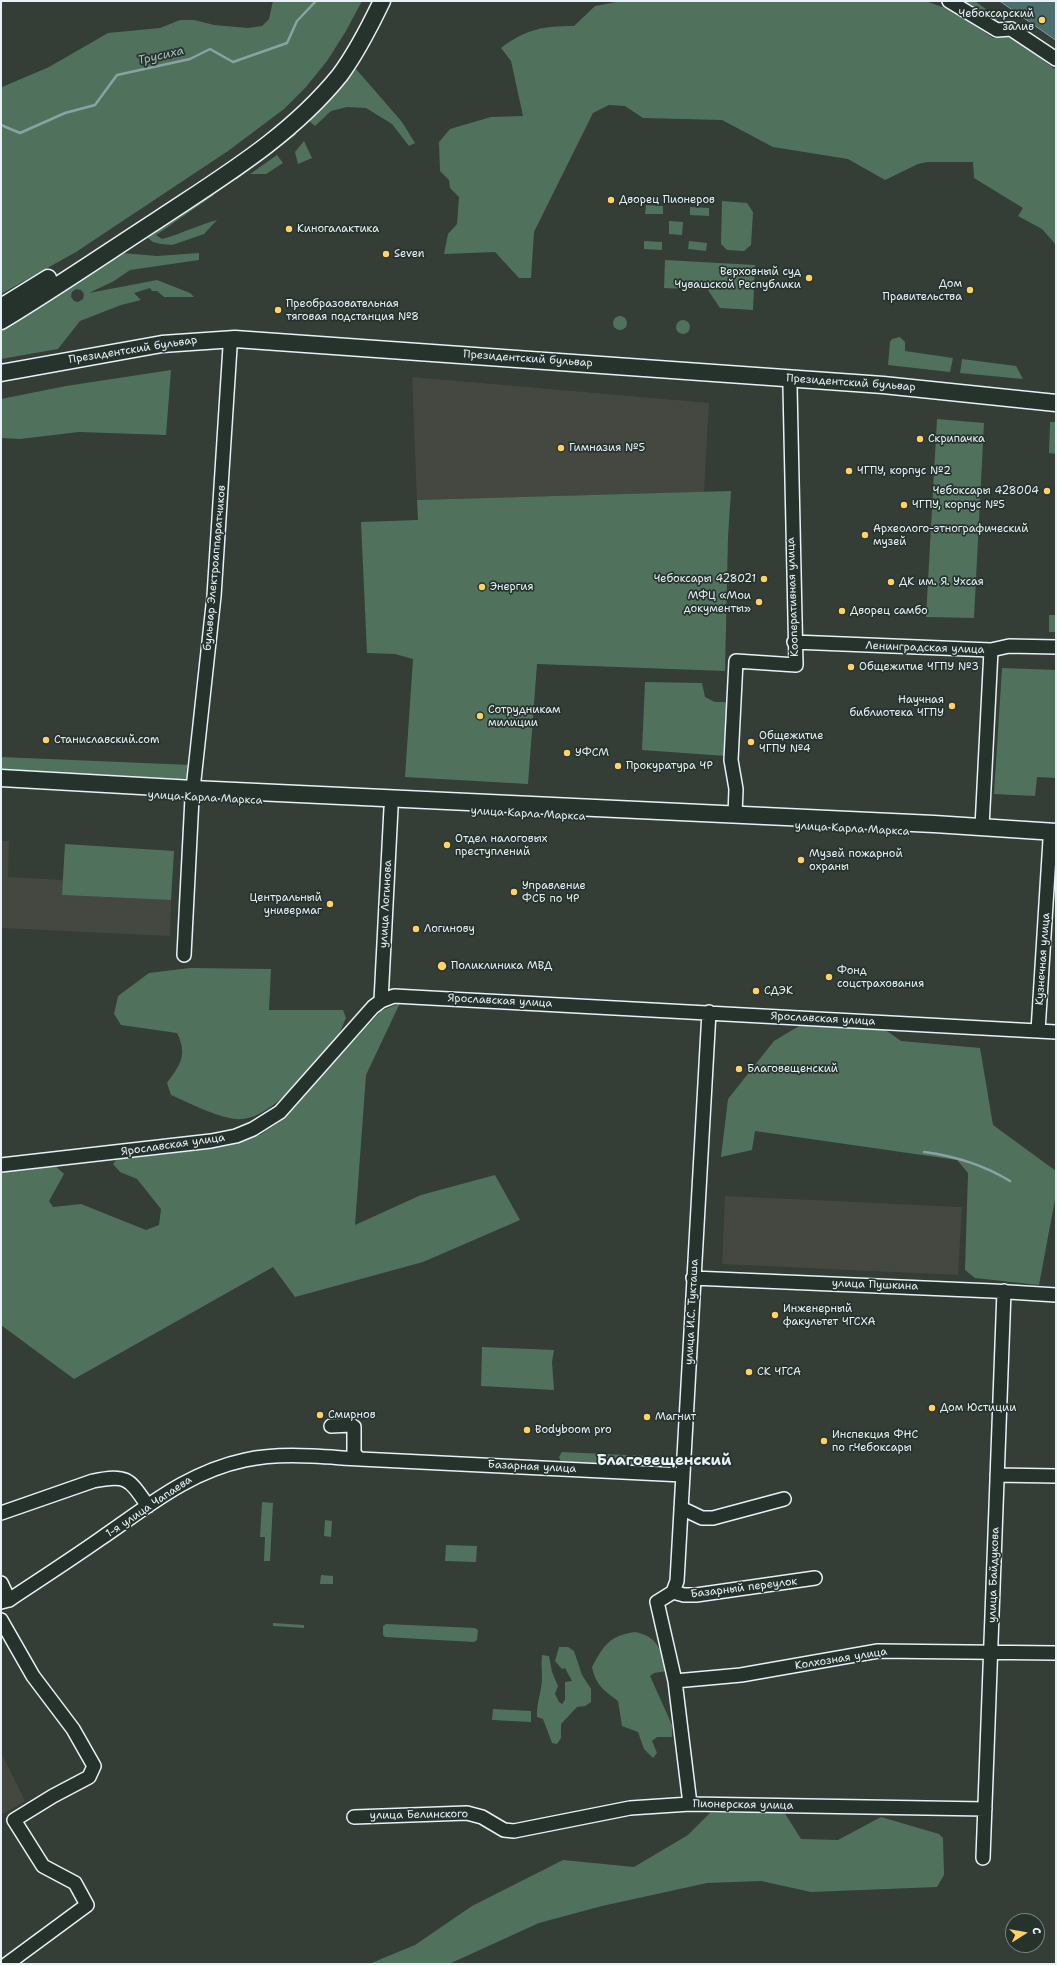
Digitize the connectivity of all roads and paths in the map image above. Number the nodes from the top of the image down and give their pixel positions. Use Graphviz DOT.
graph roads {
  1 [pos="373,1"];
  2 [pos="382,1"];
  3 [pos="949,1"];
  4 [pos="368,20"];
  5 [pos="1056,59"];
  6 [pos="1,307"];
  7 [pos="1,321"];
  8 [pos="234,344"];
  9 [pos="1,373"];
  10 [pos="1,380"];
  11 [pos="790,383"];
  12 [pos="1056,403"];
  13 [pos="1028,404"];
  14 [pos="1056,411"];
  15 [pos="794,642"];
  16 [pos="1056,647"];
  17 [pos="991,650"];
  18 [pos="1,778"];
  19 [pos="1,787"];
  20 [pos="195,792"];
  21 [pos="391,803"];
  22 [pos="735,819"];
  23 [pos="982,827"];
  24 [pos="1054,837"];
  25 [pos="184,955"];
  26 [pos="381,1001"];
  27 [pos="709,1012"];
  28 [pos="1038,1031"];
  29 [pos="1056,1032"];
  30 [pos="1,1166"];
  31 [pos="693,1278"];
  32 [pos="1004,1291"];
  33 [pos="1056,1296"];
  34 [pos="331,1426"];
  35 [pos="360,1459"];
  36 [pos="380,1460"];
  37 [pos="683,1475"];
  38 [pos="997,1475"];
  39 [pos="1056,1476"];
  40 [pos="784,1499"];
  41 [pos="148,1506"];
  42 [pos="681,1508"];
  43 [pos="1,1512"];
  44 [pos="815,1578"];
  45 [pos="1,1583"];
  46 [pos="673,1592"];
  47 [pos="5,1601"];
  48 [pos="1,1620"];
  49 [pos="991,1652"];
  50 [pos="1056,1653"];
  51 [pos="675,1681"];
  52 [pos="690,1804"];
  53 [pos="985,1809"];
  54 [pos="354,1817"];
  55 [pos="504,1830"];
  56 [pos="983,1858"];
  57 [pos="6,1964"];
  1 -- 4 [label="main road"];
  2 -- 4 [label="main road"];
  3 -- 5 [label="street"];
  4 -- 6 [label="main road"];
  4 -- 7 [label="main road"];
  8 -- 9 [label="main road, Президентский бульвар"];
  8 -- 10 [label="main road, Президентский бульвар"];
  8 -- 11 [label="main road, Президентский бульвар"];
  8 -- 20 [label="street, бульвар Электроаппаратчиков"];
  11 -- 13 [label="main road, Президентский бульвар"];
  11 -- 15 [label="street, Кооперативная улица"];
  12 -- 13 [label="main road, Президентский бульвар"];
  13 -- 14 [label="main road, Президентский бульвар"];
  15 -- 17 [label="street, Ленинградская улица"];
  15 -- 22 [label="street, Кооперативная улица"];
  16 -- 17 [label="street, Ленинградская улица"];
  17 -- 23 [label="street"];
  18 -- 20 [label="main road, улица Карла Маркса"];
  19 -- 20 [label="main road, улица Карла Маркса"];
  20 -- 21 [label="main road, улица Карла Маркса"];
  20 -- 25 [label="street, бульвар Электроаппаратчиков"];
  21 -- 22 [label="main road, улица Карла Маркса"];
  21 -- 26 [label="street, улица Логинова"];
  22 -- 23 [label="main road, улица Карла Маркса"];
  22 -- 24 [label="main road, улица Карла Маркса"];
  23 -- 24 [label="main road, улица Карла Маркса"];
  24 -- 28 [label="street, Кузнечная улица"];
  26 -- 27 [label="street, Ярославская улица"];
  26 -- 30 [label="street, Ярославская улица"];
  27 -- 28 [label="street, Ярославская улица"];
  27 -- 31 [label="street, улица И.С. Тукташа"];
  28 -- 29 [label="street, Ярославская улица"];
  31 -- 32 [label="street, улица Пушкина"];
  31 -- 37 [label="street, улица И.С. Тукташа"];
  32 -- 33 [label="street, улица Пушкина"];
  32 -- 38 [label="street, улица Байдукова"];
  34 -- 35 [label="street"];
  35 -- 36 [label="street, 1-я улица Чапаева"];
  35 -- 41 [label="street, 1-я улица Чапаева"];
  36 -- 37 [label="street, Базарная улица"];
  37 -- 42 [label="street, улица И.С. Тукташа"];
  38 -- 39 [label="street"];
  38 -- 49 [label="street, улица Байдукова"];
  40 -- 42 [label="street"];
  41 -- 43 [label="street"];
  41 -- 47 [label="street, 1-я улица Чапаева"];
  42 -- 46 [label="street, улица И.С. Тукташа"];
  44 -- 46 [label="street, Базарный переулок"];
  45 -- 47 [label="street"];
  46 -- 51 [label="street"];
  48 -- 57 [label="street"];
  49 -- 50 [label="street, Колхозная улица"];
  49 -- 51 [label="street, Колхозная улица"];
  49 -- 53 [label="street, улица Байдукова"];
  51 -- 52 [label="street"];
  52 -- 53 [label="street, Пионерская улица"];
  52 -- 55 [label="street, Пионерская улица"];
  53 -- 56 [label="street, улица Байдукова"];
  54 -- 55 [label="street, улица Белинского"];
}
